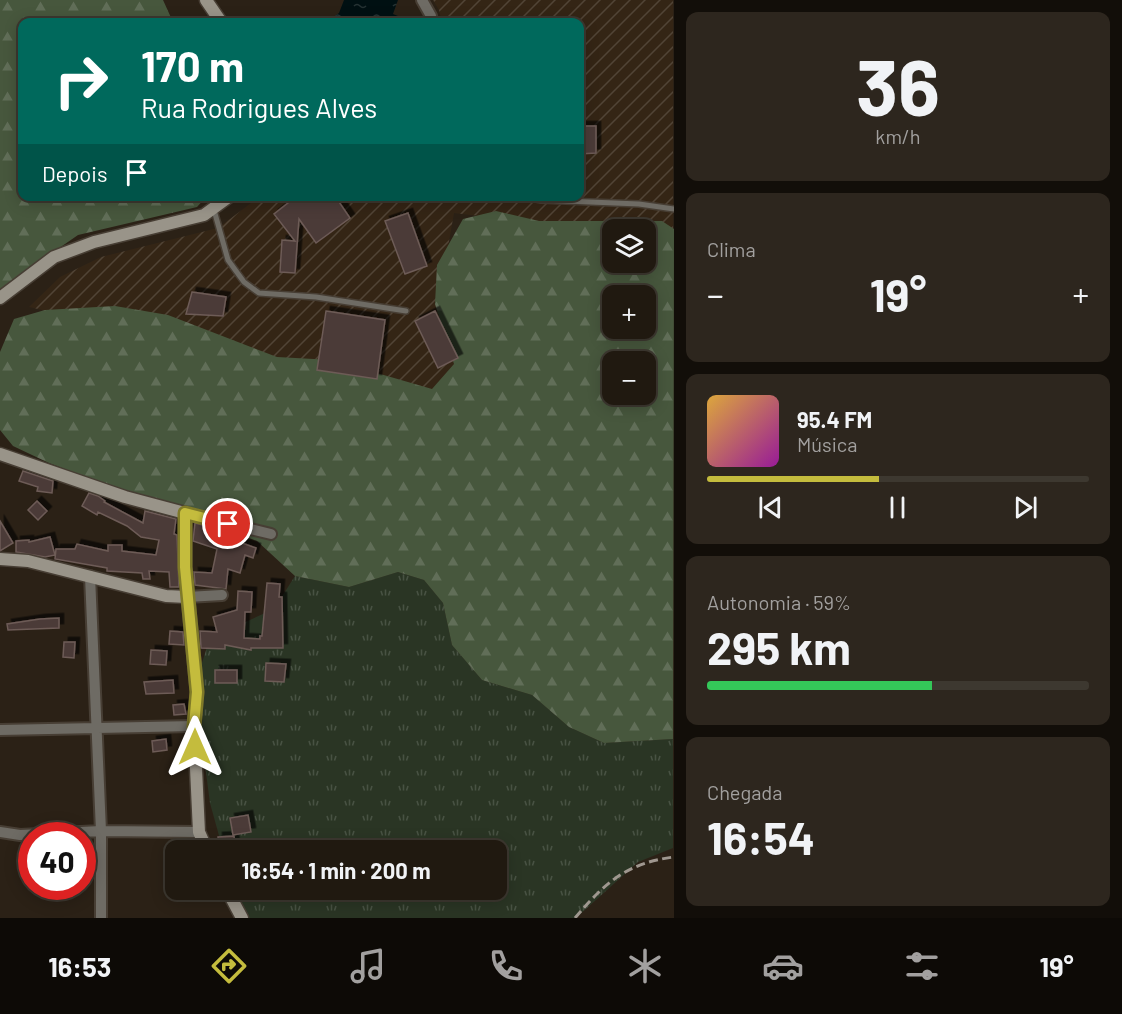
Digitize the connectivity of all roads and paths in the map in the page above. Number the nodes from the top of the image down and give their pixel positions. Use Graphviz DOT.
graph roads {
  1 [pos="206,0"];
  2 [pos="422,0"];
  3 [pos="218,18"];
  4 [pos="431,18"];
  5 [pos="223,201"];
  6 [pos="566,201"];
  7 [pos="214,208"];
  8 [pos="674,209"];
  9 [pos="0,298"];
  10 [pos="406,311"];
  11 [pos="0,454"];
  12 [pos="185,513"];
  13 [pos="271,534"];
  14 [pos="0,559"];
  15 [pos="90,576"];
  16 [pos="222,595"];
  17 [pos="187,597"];
  18 [pos="194,726"];
  19 [pos="96,727"];
  20 [pos="0,730"];
  21 [pos="100,831"];
  22 [pos="0,832"];
  23 [pos="199,832"];
  24 [pos="203,840"];
  25 [pos="232,900"];
  26 [pos="101,918"];
  27 [pos="242,918"];
  1 -- 3 [label="street"];
  2 -- 4 [label="street"];
  5 -- 7 [label="street"];
  6 -- 8 [label="lane"];
  7 -- 9 [label="street"];
  7 -- 10 [label="lane"];
  11 -- 12 [label="street"];
  12 -- 13 [label="street"];
  12 -- 17 [label="street"];
  14 -- 15 [label="street"];
  15 -- 17 [label="street"];
  15 -- 19 [label="street"];
  16 -- 17 [label="street"];
  17 -- 18 [label="street"];
  18 -- 19 [label="street"];
  18 -- 23 [label="street"];
  19 -- 20 [label="street"];
  19 -- 21 [label="street"];
  21 -- 22 [label="street"];
  21 -- 23 [label="street"];
  21 -- 26 [label="street"];
  23 -- 24 [label="street"];
  25 -- 27 [label="street"];
}
